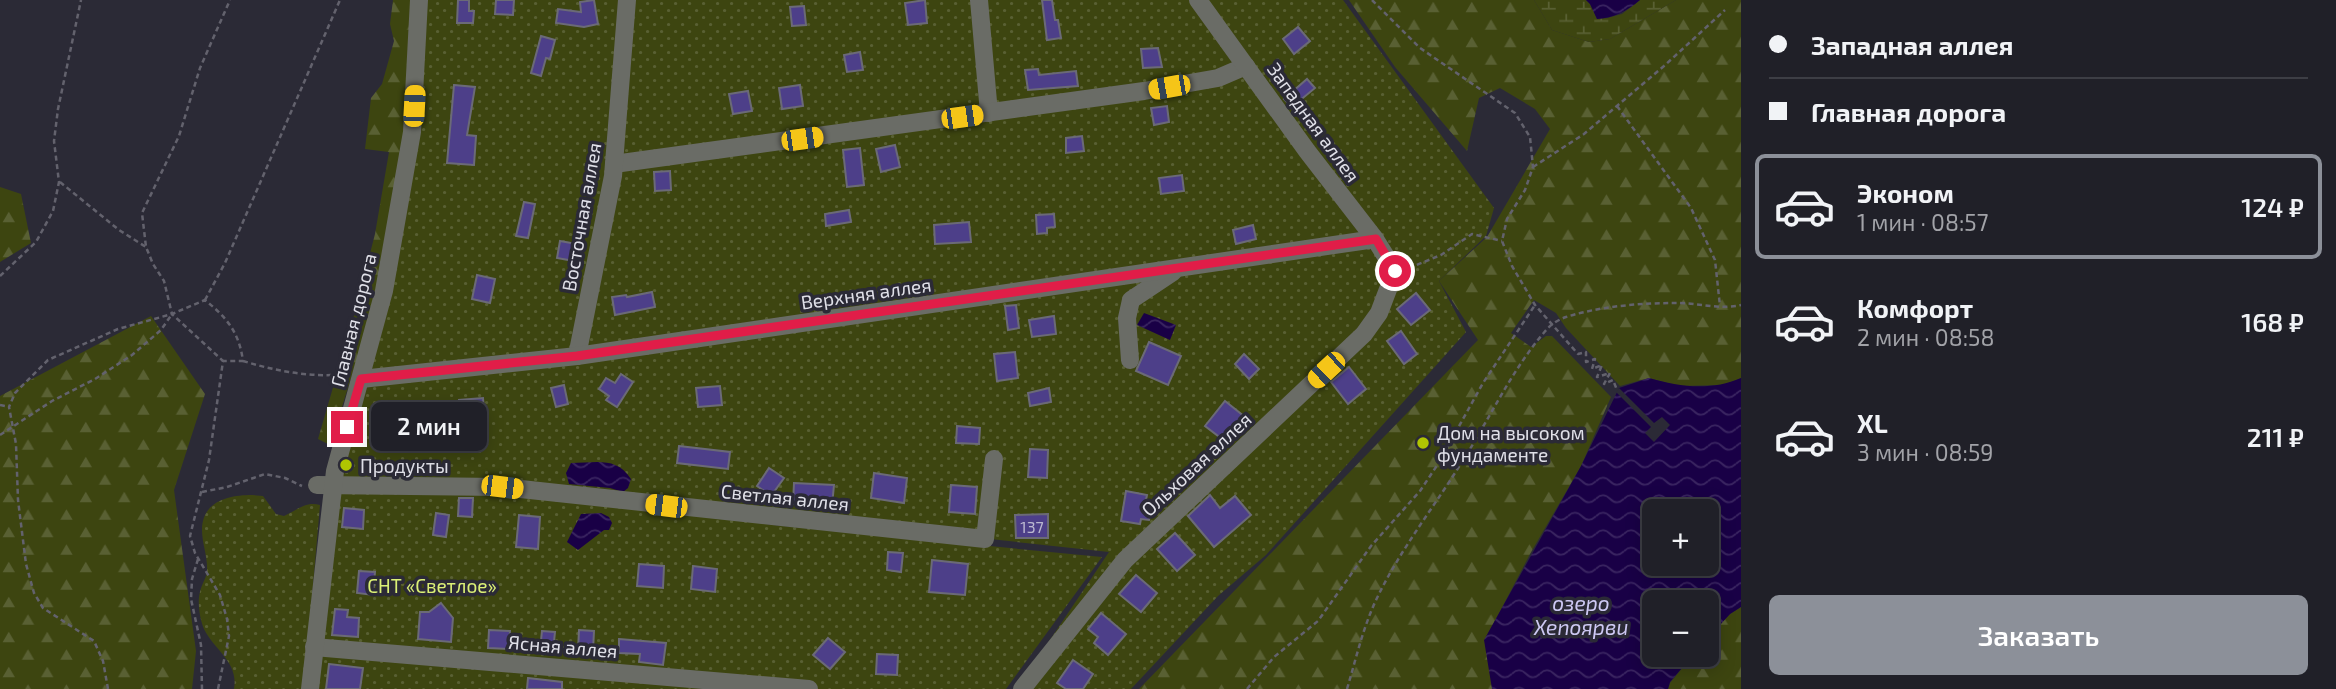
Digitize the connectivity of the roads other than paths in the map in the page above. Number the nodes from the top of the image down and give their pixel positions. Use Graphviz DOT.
graph roads {
  1 [pos="419,0"];
  2 [pos="627,0"];
  3 [pos="979,0"];
  4 [pos="1198,0"];
  5 [pos="1247,66"];
  6 [pos="989,113"];
  7 [pos="614,164"];
  8 [pos="1376,239"];
  9 [pos="1179,268"];
  10 [pos="1395,271"];
  11 [pos="577,356"];
  12 [pos="1130,360"];
  13 [pos="362,375"];
  14 [pos="993,459"];
  15 [pos="325,484"];
  16 [pos="314,647"];
  17 [pos="310,689"];
  18 [pos="809,689"];
  19 [pos="1022,689"];
  1 -- 13 [label="street, Главная дорога"];
  2 -- 7 [label="street, Восточная аллея"];
  3 -- 6 [label="street"];
  4 -- 5 [label="street, Западная аллея"];
  5 -- 6 [label="street"];
  5 -- 8 [label="street, Западная аллея"];
  6 -- 7 [label="street"];
  7 -- 11 [label="street, Восточная аллея"];
  8 -- 9 [label="street, Верхняя аллея"];
  8 -- 10 [label="street, Западная аллея"];
  9 -- 11 [label="street, Верхняя аллея"];
  9 -- 12 [label="street"];
  10 -- 19 [label="street, Ольховая аллея"];
  11 -- 13 [label="street, Верхняя аллея"];
  13 -- 15 [label="street, Главная дорога"];
  14 -- 15 [label="street, Светлая аллея"];
  15 -- 16 [label="street, Главная дорога"];
  16 -- 17 [label="street, Главная дорога"];
  16 -- 18 [label="street, Ясная аллея"];
}
